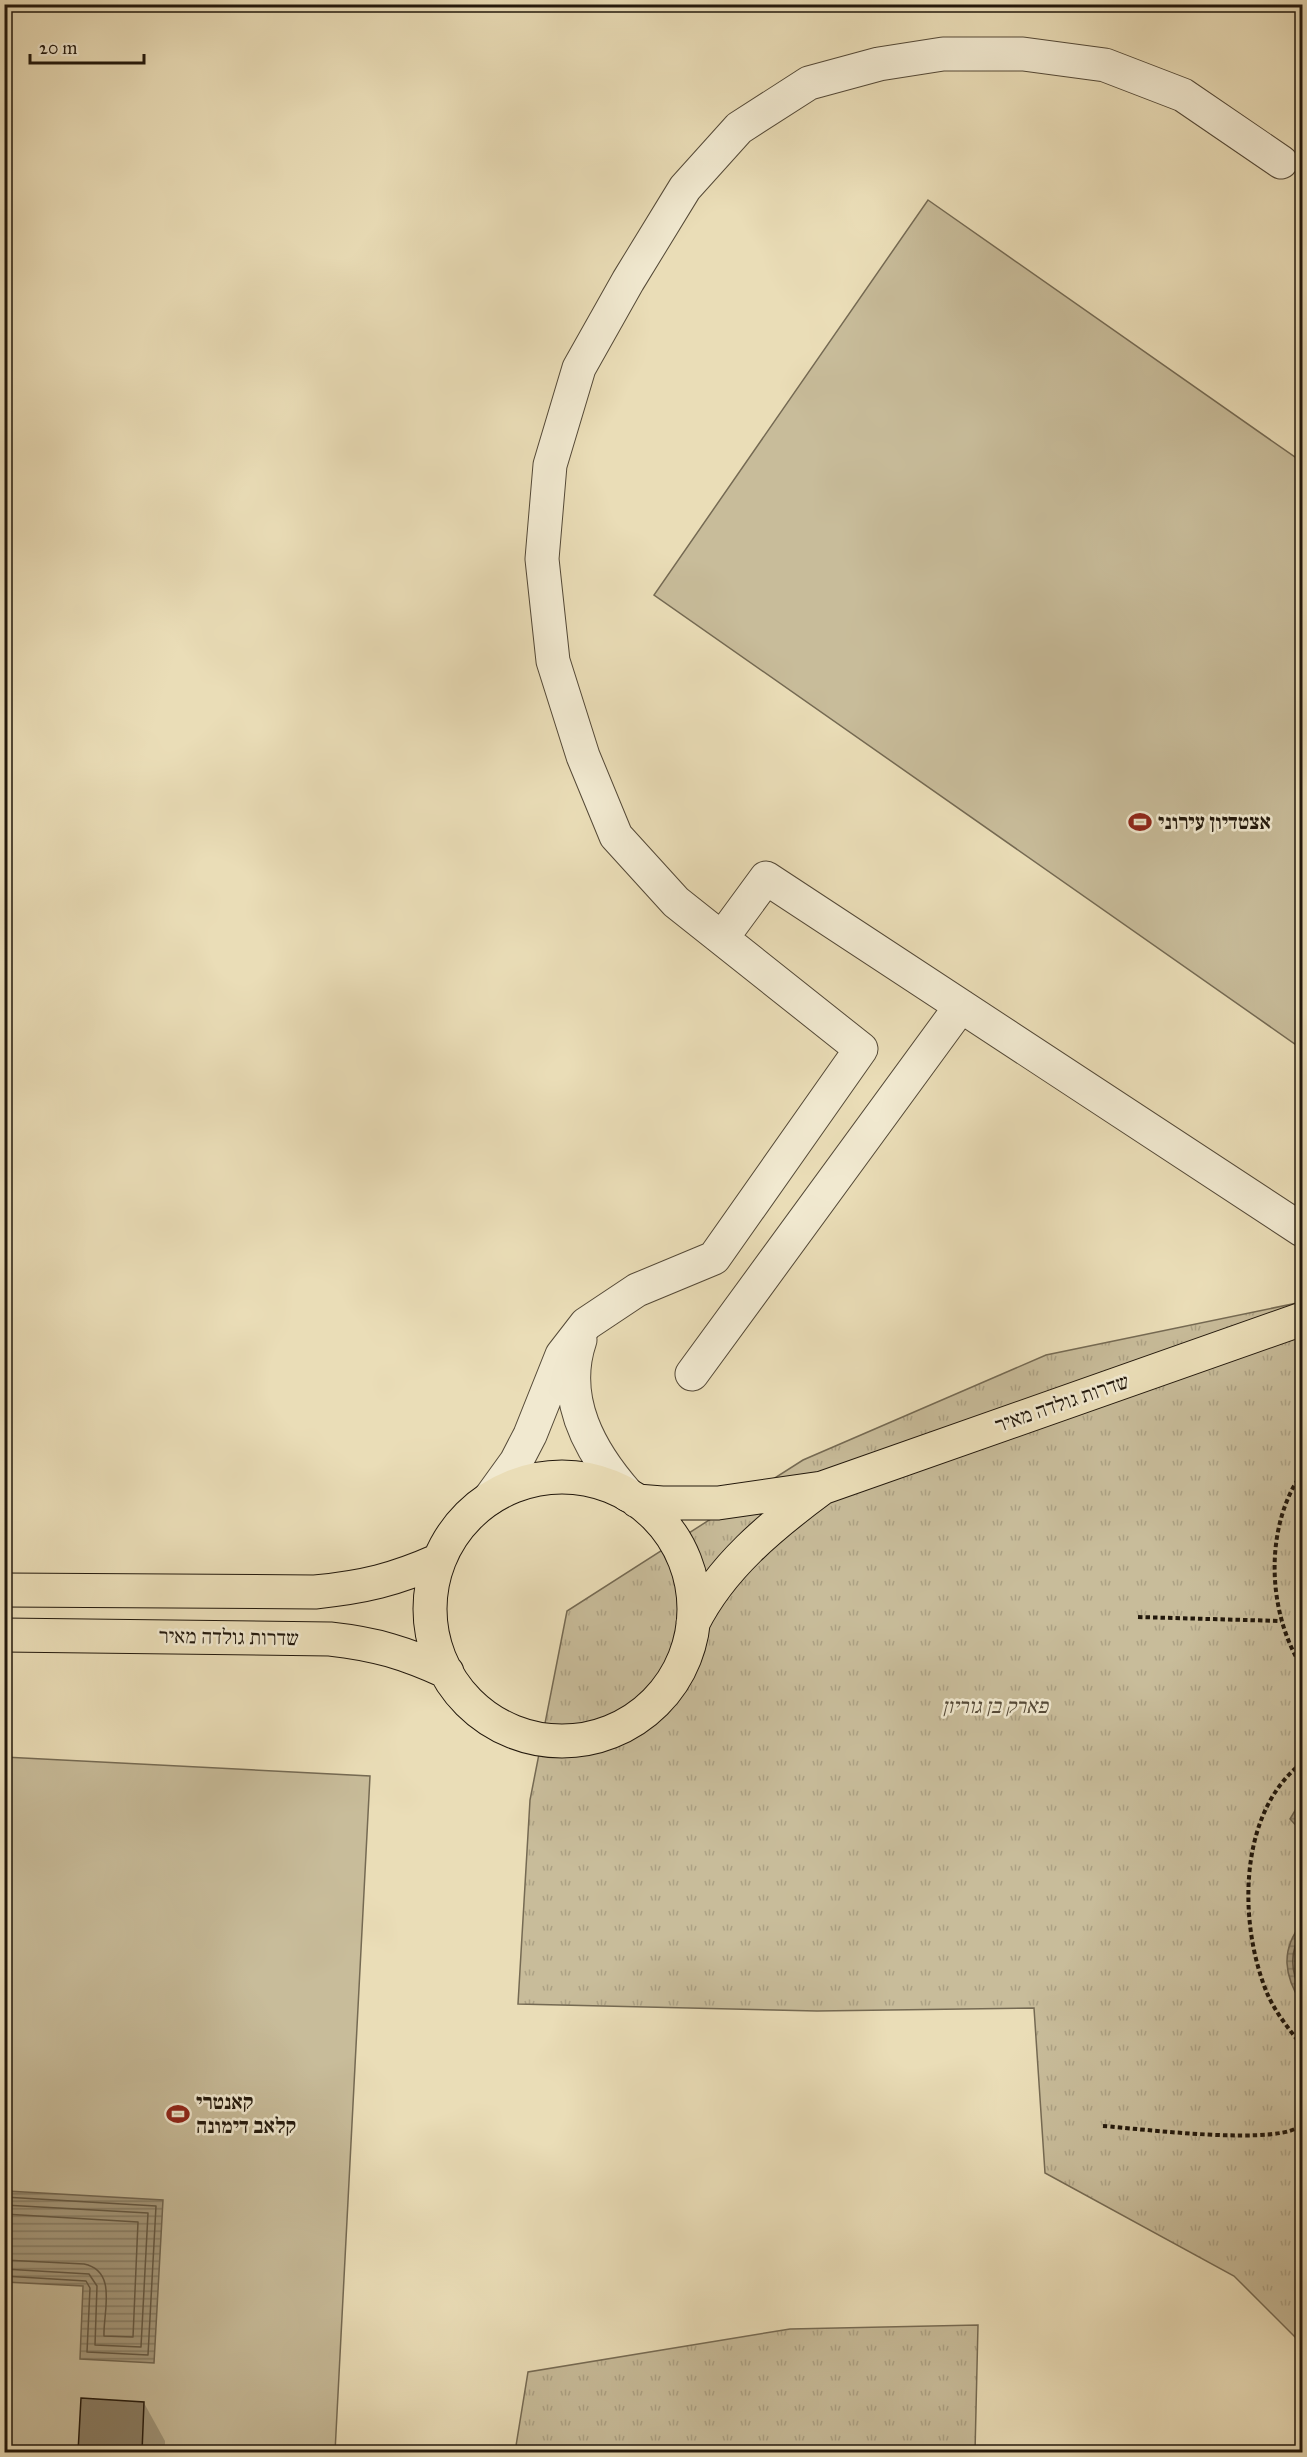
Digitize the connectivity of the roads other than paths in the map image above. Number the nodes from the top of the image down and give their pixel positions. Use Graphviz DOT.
graph roads {
  1 [pos="1281,162"];
  2 [pos="722,938"];
  3 [pos="961,1006"];
  4 [pos="1302,1230"];
  5 [pos="1302,1319"];
  6 [pos="585,1324"];
  7 [pos="692,1374"];
  8 [pos="822,1488"];
  9 [pos="490,1498"];
  10 [pos="633,1498"];
  11 [pos="440,1560"];
  12 [pos="4,1590"];
  13 [pos="693,1623"];
  14 [pos="4,1635"];
  15 [pos="447,1672"];
  1 -- 2 [label="street"];
  2 -- 3 [label="street"];
  2 -- 6 [label="street"];
  3 -- 4 [label="street"];
  3 -- 7 [label="street"];
  5 -- 8 [label="main road, שדרות גולדה מאיר"];
  6 -- 9 [label="street"];
  6 -- 10 [label="street"];
  8 -- 10 [label="main road, שדרות גולדה מאיר"];
  8 -- 13 [label="main road, שדרות גולדה מאיר"];
  9 -- 10 [label="main road"];
  9 -- 11 [label="main road"];
  10 -- 13 [label="main road"];
  11 -- 12 [label="main road"];
  11 -- 15 [label="main road"];
  13 -- 15 [label="main road"];
  14 -- 15 [label="main road, שדרות גולדה מאיר"];
}
